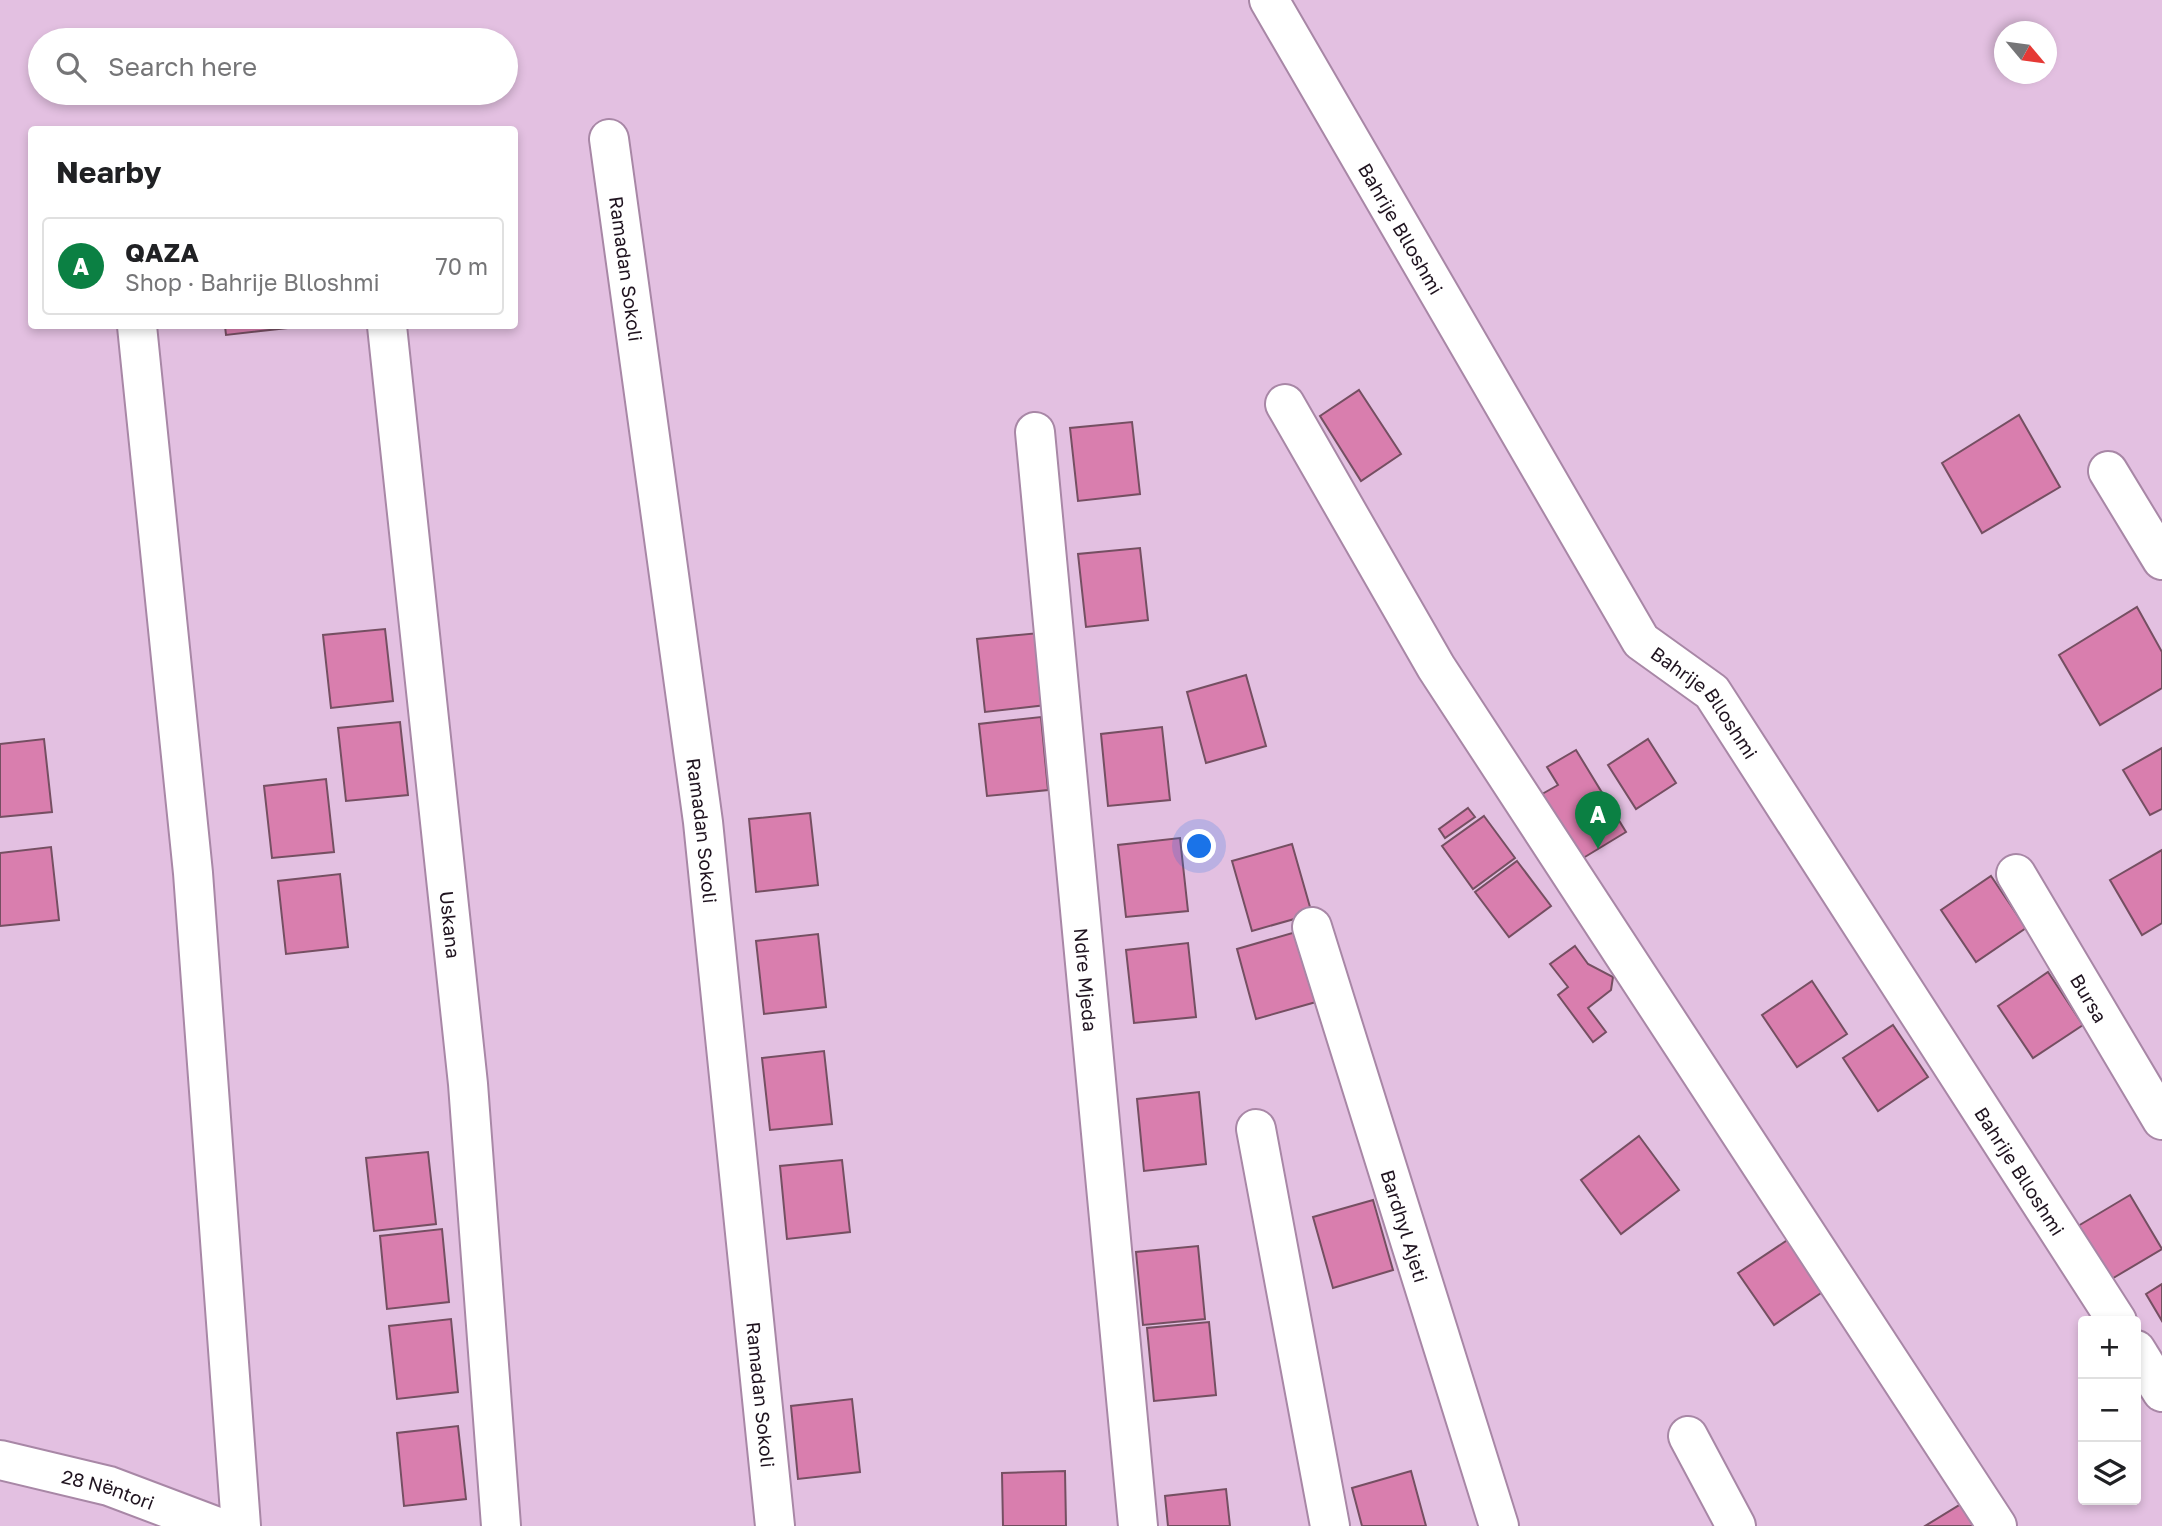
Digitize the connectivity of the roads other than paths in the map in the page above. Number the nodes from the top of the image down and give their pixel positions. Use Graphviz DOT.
graph roads {
  1 [pos="1269,0"];
  2 [pos="609,139"];
  3 [pos="137,329"];
  4 [pos="387,329"];
  5 [pos="1285,404"];
  6 [pos="1035,432"];
  7 [pos="2108,471"];
  8 [pos="2162,560"];
  9 [pos="2015,874"];
  10 [pos="1312,927"];
  11 [pos="2162,1120"];
  12 [pos="1256,1129"];
  13 [pos="2115,1316"];
  14 [pos="2141,1358"];
  15 [pos="2162,1392"];
  16 [pos="1688,1436"];
  17 [pos="0,1460"];
  18 [pos="215,1526"];
  19 [pos="242,1526"];
  20 [pos="501,1526"];
  21 [pos="775,1526"];
  22 [pos="1138,1526"];
  23 [pos="1330,1526"];
  24 [pos="1499,1526"];
  25 [pos="1736,1526"];
  26 [pos="1997,1526"];
  1 -- 13 [label="street, Bahrije Blloshmi"];
  2 -- 21 [label="street, Ramadan Sokoli"];
  3 -- 19 [label="street"];
  4 -- 20 [label="street, Uskana"];
  5 -- 26 [label="street"];
  6 -- 22 [label="street, Ndre Mjeda"];
  7 -- 8 [label="street"];
  9 -- 11 [label="street, Bursa"];
  10 -- 24 [label="street, Bardhyl Ajeti"];
  12 -- 23 [label="street"];
  14 -- 15 [label="street"];
  16 -- 25 [label="street"];
  17 -- 18 [label="street, 28 Nëntori"];
}
